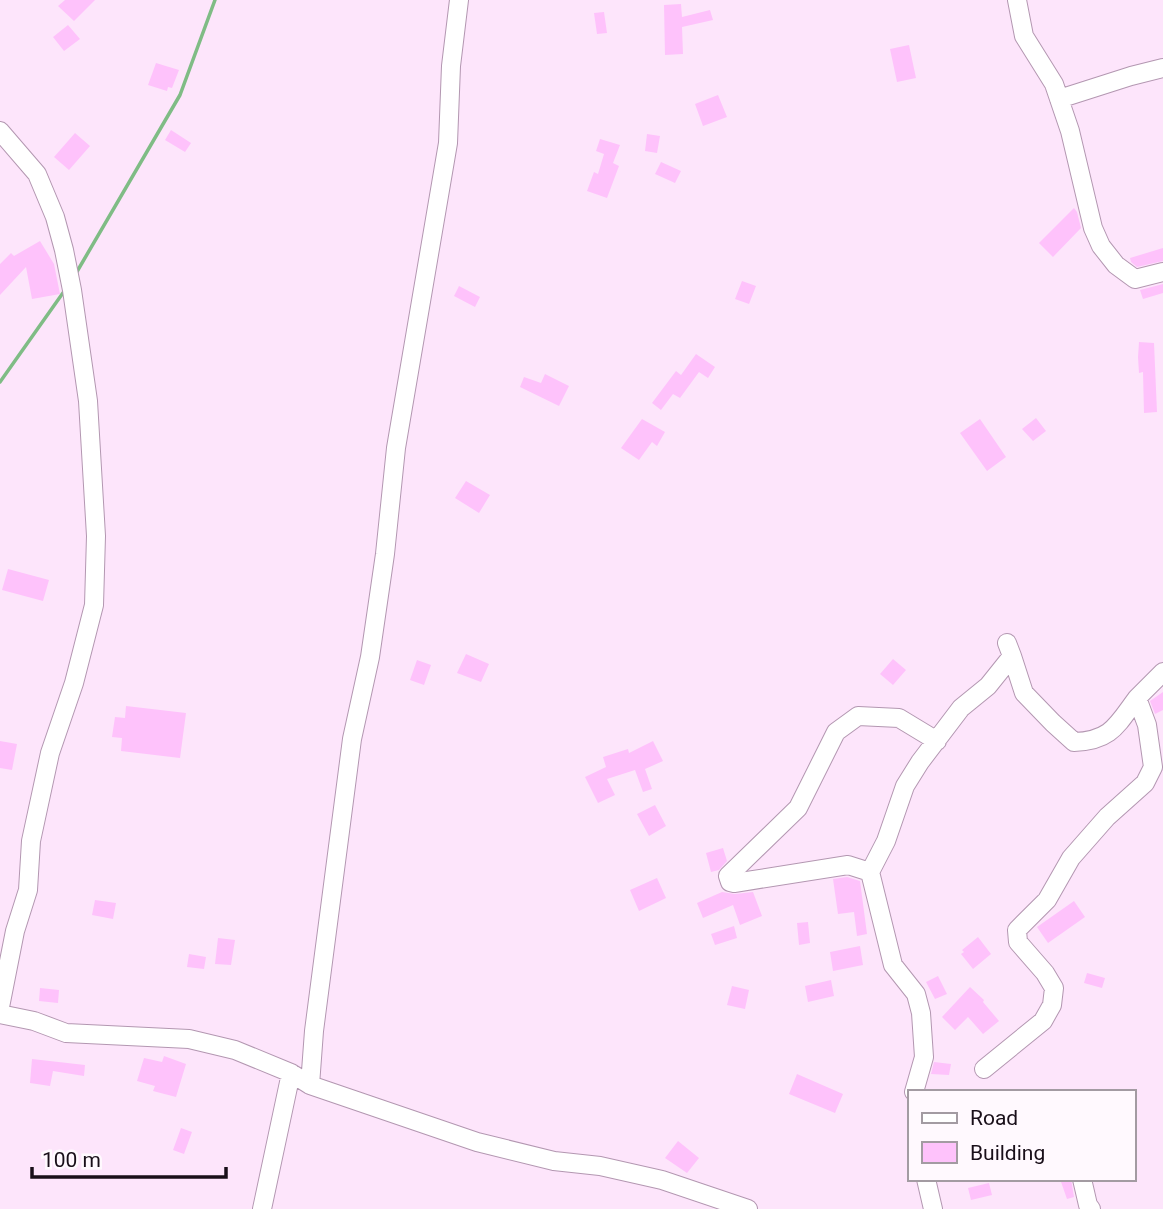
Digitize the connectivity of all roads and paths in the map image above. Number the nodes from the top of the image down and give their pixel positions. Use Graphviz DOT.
graph roads {
  1 [pos="459,0"];
  2 [pos="1017,0"];
  3 [pos="1163,68"];
  4 [pos="1059,99"];
  5 [pos="0,131"];
  6 [pos="1163,272"];
  7 [pos="1163,672"];
  8 [pos="1137,698"];
  9 [pos="937,741"];
  10 [pos="870,872"];
  11 [pos="0,1007"];
  12 [pos="0,1014"];
  13 [pos="984,1069"];
  14 [pos="291,1073"];
  15 [pos="310,1086"];
  16 [pos="915,1090"];
  17 [pos="926,1181"];
  18 [pos="1082,1181"];
  19 [pos="262,1209"];
  20 [pos="748,1209"];
  21 [pos="933,1209"];
  22 [pos="1091,1209"];
  1 -- 15 [label="street"];
  2 -- 4 [label="street"];
  3 -- 4 [label="street"];
  4 -- 6 [label="street"];
  5 -- 11 [label="street"];
  7 -- 8 [label="street"];
  8 -- 9 [label="street"];
  8 -- 13 [label="street"];
  9 -- 10 [label="street"];
  9 -- 10 [label="street"];
  10 -- 16 [label="street"];
  12 -- 14 [label="street"];
  14 -- 15 [label="street"];
  14 -- 19 [label="street"];
  15 -- 20 [label="street"];
  17 -- 21 [label="street"];
  18 -- 22 [label="street"];
}
